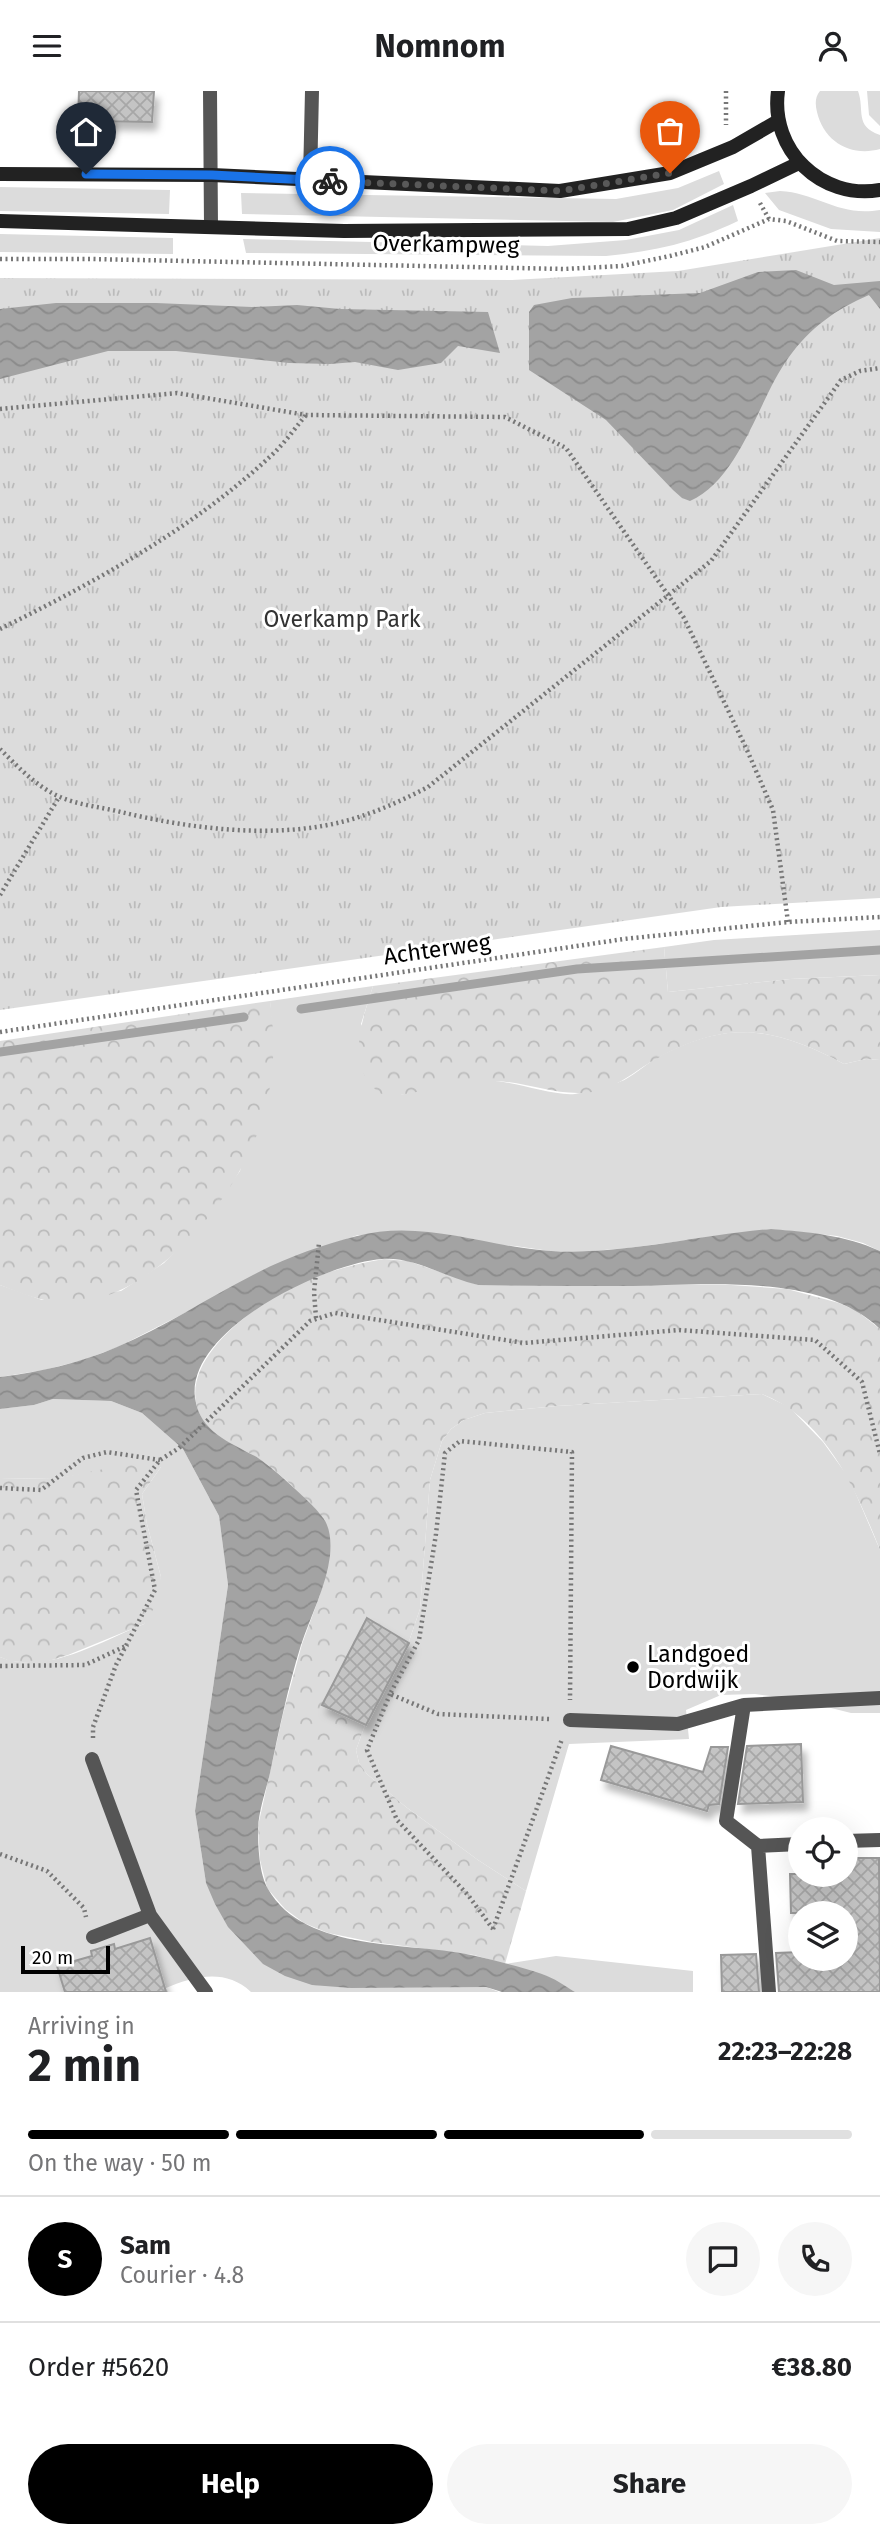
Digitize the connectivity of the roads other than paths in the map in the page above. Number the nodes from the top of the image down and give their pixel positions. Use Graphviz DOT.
graph roads {
  1 [pos="210,91"];
  2 [pos="312,91"];
  3 [pos="778,91"];
  4 [pos="778,121"];
  5 [pos="799,163"];
  6 [pos="0,174"];
  7 [pos="212,175"];
  8 [pos="310,180"];
  9 [pos="880,190"];
  10 [pos="0,222"];
  11 [pos="211,226"];
  12 [pos="880,1698"];
  13 [pos="744,1705"];
  14 [pos="569,1720"];
  15 [pos="92,1759"];
  16 [pos="880,1840"];
  17 [pos="858,1841"];
  18 [pos="788,1845"];
  19 [pos="758,1846"];
  20 [pos="150,1915"];
  21 [pos="93,1937"];
  22 [pos="206,1992"];
  23 [pos="769,1992"];
  1 -- 7 [label="lane"];
  2 -- 8 [label="lane"];
  3 -- 4 [label="street"];
  4 -- 5 [label="street"];
  4 -- 8 [label="street"];
  5 -- 9 [label="street"];
  5 -- 11 [label="street, Overkampweg"];
  6 -- 7 [label="street"];
  7 -- 8 [label="street"];
  7 -- 11 [label="lane"];
  10 -- 11 [label="street, Overkampweg"];
  12 -- 13 [label="lane"];
  13 -- 14 [label="lane"];
  13 -- 19 [label="lane"];
  15 -- 20 [label="lane"];
  16 -- 17 [label="lane"];
  18 -- 19 [label="lane"];
  19 -- 23 [label="lane"];
  20 -- 21 [label="lane"];
  20 -- 22 [label="lane"];
}
